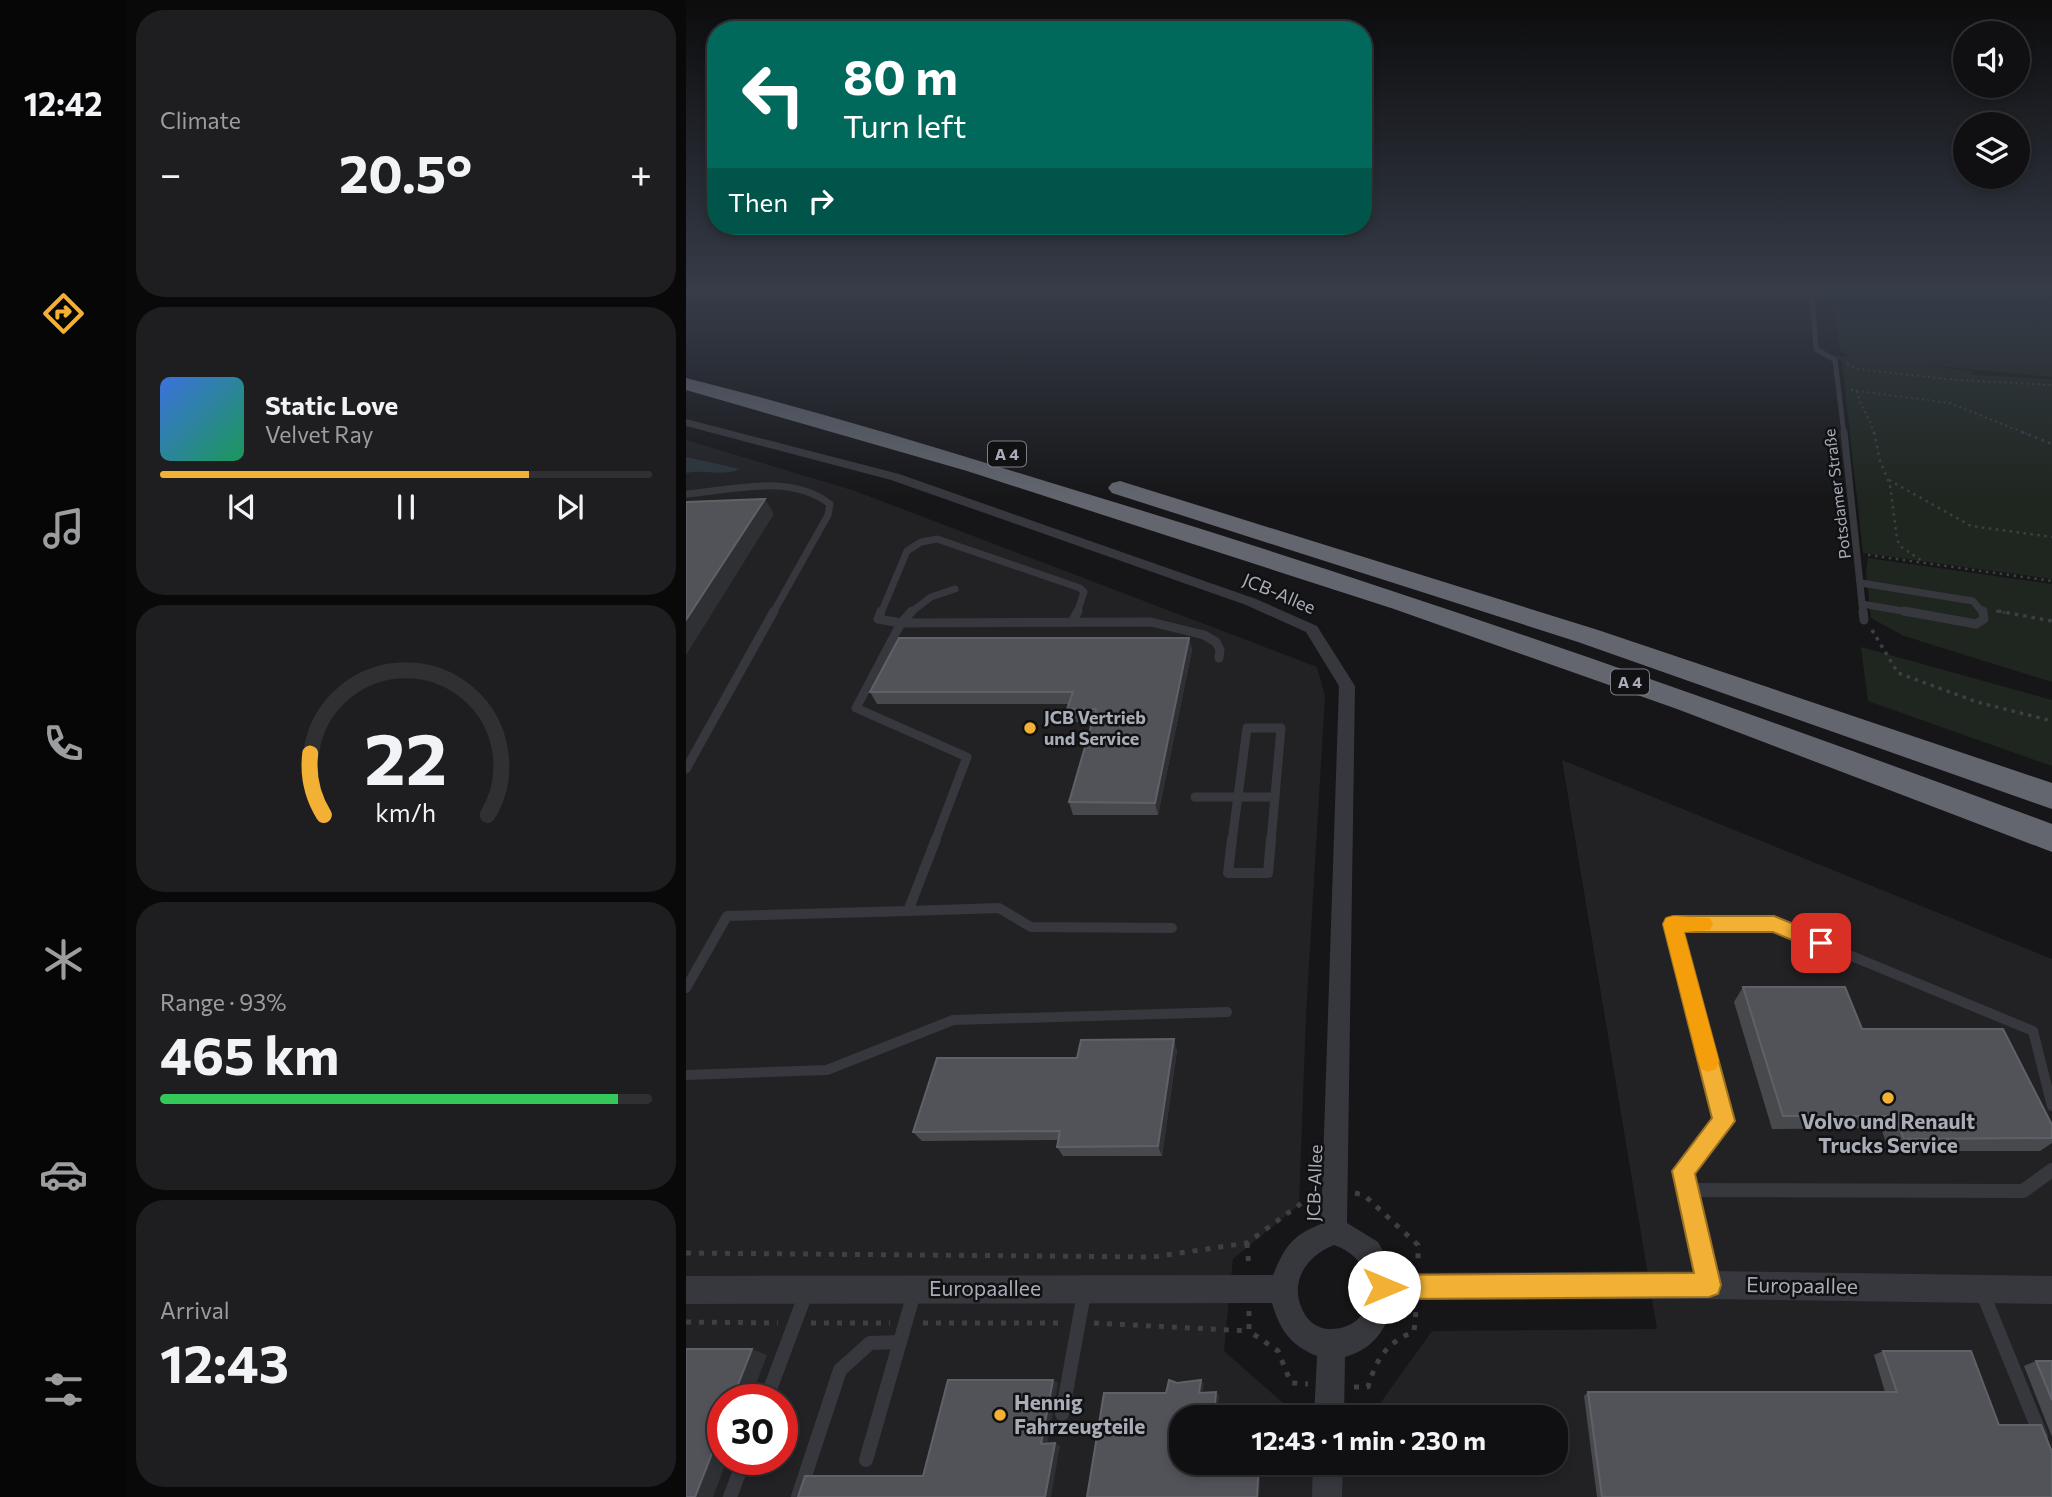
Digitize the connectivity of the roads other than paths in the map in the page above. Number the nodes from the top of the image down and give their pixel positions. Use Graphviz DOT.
graph roads {
  1 [pos="1835,362"];
  2 [pos="686,366"];
  3 [pos="686,384"];
  4 [pos="686,422"];
  5 [pos="1057,469"];
  6 [pos="1097,481"];
  7 [pos="686,494"];
  8 [pos="1861,583"];
  9 [pos="955,589"];
  10 [pos="1862,604"];
  11 [pos="1864,620"];
  12 [pos="1072,622"];
  13 [pos="901,623"];
  14 [pos="1219,658"];
  15 [pos="686,769"];
  16 [pos="2052,796"];
  17 [pos="1195,797"];
  18 [pos="1238,797"];
  19 [pos="1275,797"];
  20 [pos="2052,838"];
  21 [pos="908,911"];
  22 [pos="1172,928"];
  23 [pos="686,988"];
  24 [pos="1227,1012"];
  25 [pos="686,1075"];
  26 [pos="2052,1107"];
  27 [pos="2052,1170"];
  28 [pos="1688,1191"];
  29 [pos="1334,1232"];
  30 [pos="1709,1285"];
  31 [pos="1384,1287"];
  32 [pos="915,1288"];
  33 [pos="808,1289"];
  34 [pos="1085,1289"];
  35 [pos="1283,1289"];
  36 [pos="1982,1289"];
  37 [pos="686,1290"];
  38 [pos="2052,1290"];
  39 [pos="900,1342"];
  40 [pos="1331,1346"];
  41 [pos="772,1384"];
  42 [pos="1329,1405"];
  43 [pos="1062,1414"];
  44 [pos="2047,1450"];
  45 [pos="866,1460"];
  46 [pos="738,1475"];
  47 [pos="1328,1475"];
  48 [pos="730,1497"];
  49 [pos="798,1497"];
  50 [pos="1327,1497"];
  1 -- 8 [label="lane, Potsdamer Straße"];
  2 -- 5 [label="highway, A 4"];
  3 -- 20 [label="highway, A 4"];
  4 -- 29 [label="street, JCB-Allee"];
  6 -- 16 [label="highway, A 4"];
  7 -- 15 [label="lane"];
  8 -- 10 [label="lane, Potsdamer Straße"];
  8 -- 10 [label="lane"];
  9 -- 13 [label="lane"];
  10 -- 11 [label="lane, Potsdamer Straße"];
  12 -- 13 [label="lane"];
  12 -- 13 [label="lane"];
  12 -- 14 [label="lane"];
  13 -- 21 [label="lane"];
  17 -- 18 [label="lane"];
  18 -- 19 [label="lane"];
  18 -- 19 [label="lane"];
  18 -- 19 [label="lane"];
  21 -- 22 [label="lane"];
  21 -- 23 [label="lane"];
  24 -- 25 [label="lane"];
  26 -- 28 [label="lane"];
  27 -- 28 [label="lane"];
  28 -- 30 [label="lane"];
  29 -- 31 [label="street"];
  29 -- 35 [label="street"];
  30 -- 31 [label="street, Europaallee"];
  30 -- 36 [label="street, Europaallee"];
  31 -- 40 [label="street"];
  32 -- 33 [label="street, Europaallee"];
  32 -- 34 [label="street, Europaallee"];
  32 -- 39 [label="lane"];
  33 -- 37 [label="street, Europaallee"];
  33 -- 41 [label="lane"];
  34 -- 35 [label="street, Europaallee"];
  34 -- 43 [label="lane"];
  35 -- 40 [label="street"];
  36 -- 38 [label="street, Europaallee"];
  36 -- 44 [label="lane"];
  39 -- 45 [label="lane"];
  39 -- 49 [label="lane"];
  40 -- 42 [label="street"];
  46 -- 48 [label="lane"];
  47 -- 50 [label="street"];
}
